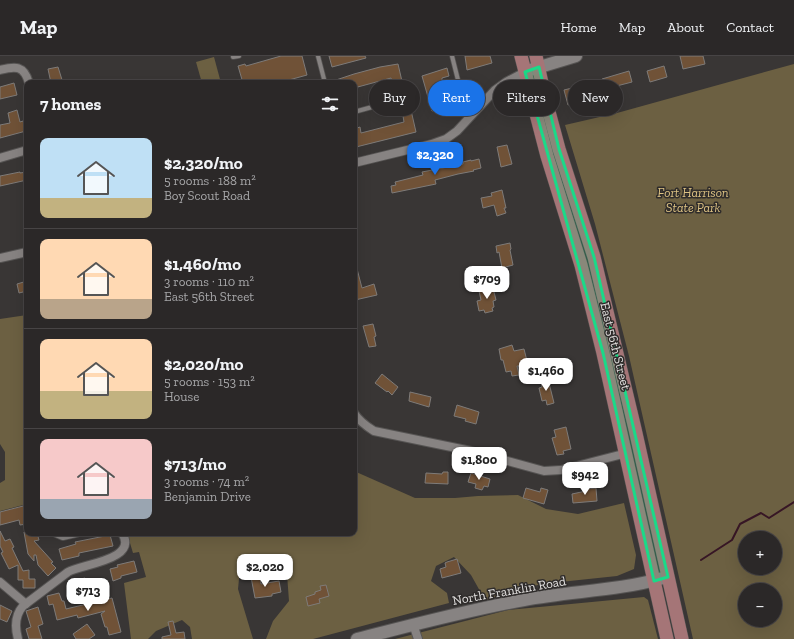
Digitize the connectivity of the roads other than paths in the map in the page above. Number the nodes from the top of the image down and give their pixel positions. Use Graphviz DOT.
graph roads {
  1 [pos="239,56"];
  2 [pos="318,56"];
  3 [pos="452,56"];
  4 [pos="521,56"];
  5 [pos="576,56"];
  6 [pos="233,58"];
  7 [pos="537,62"];
  8 [pos="0,70"];
  9 [pos="525,72"];
  10 [pos="28,80"];
  11 [pos="324,80"];
  12 [pos="458,80"];
  13 [pos="369,108"];
  14 [pos="357,111"];
  15 [pos="24,151"];
  16 [pos="0,158"];
  17 [pos="357,162"];
  18 [pos="24,253"];
  19 [pos="0,258"];
  20 [pos="357,417"];
  21 [pos="627,453"];
  22 [pos="124,536"];
  23 [pos="668,577"];
  24 [pos="654,581"];
  25 [pos="0,582"];
  26 [pos="26,604"];
  27 [pos="414,624"];
  28 [pos="18,639"];
  29 [pos="358,639"];
  30 [pos="418,639"];
  31 [pos="667,639"];
  32 [pos="682,639"];
  1 -- 6 [label="lane"];
  2 -- 11 [label="lane"];
  3 -- 12 [label="lane"];
  4 -- 9 [label="main road, East 56th Street"];
  5 -- 7 [label="main road"];
  7 -- 9 [label="main road"];
  7 -- 23 [label="main road, East 56th Street"];
  8 -- 10 [label="street"];
  9 -- 17 [label="street"];
  9 -- 21 [label="main road, East 56th Street"];
  13 -- 14 [label="lane"];
  15 -- 16 [label="street"];
  18 -- 19 [label="street"];
  20 -- 21 [label="street"];
  21 -- 24 [label="main road, East 56th Street"];
  22 -- 26 [label="street"];
  23 -- 24 [label="main road, North Franklin Road"];
  23 -- 32 [label="main road, East 56th Street"];
  24 -- 27 [label="main road, North Franklin Road"];
  24 -- 31 [label="main road, East 56th Street"];
  25 -- 26 [label="street"];
  26 -- 28 [label="street"];
  27 -- 29 [label="main road, North Franklin Road"];
  27 -- 30 [label="street"];
}
